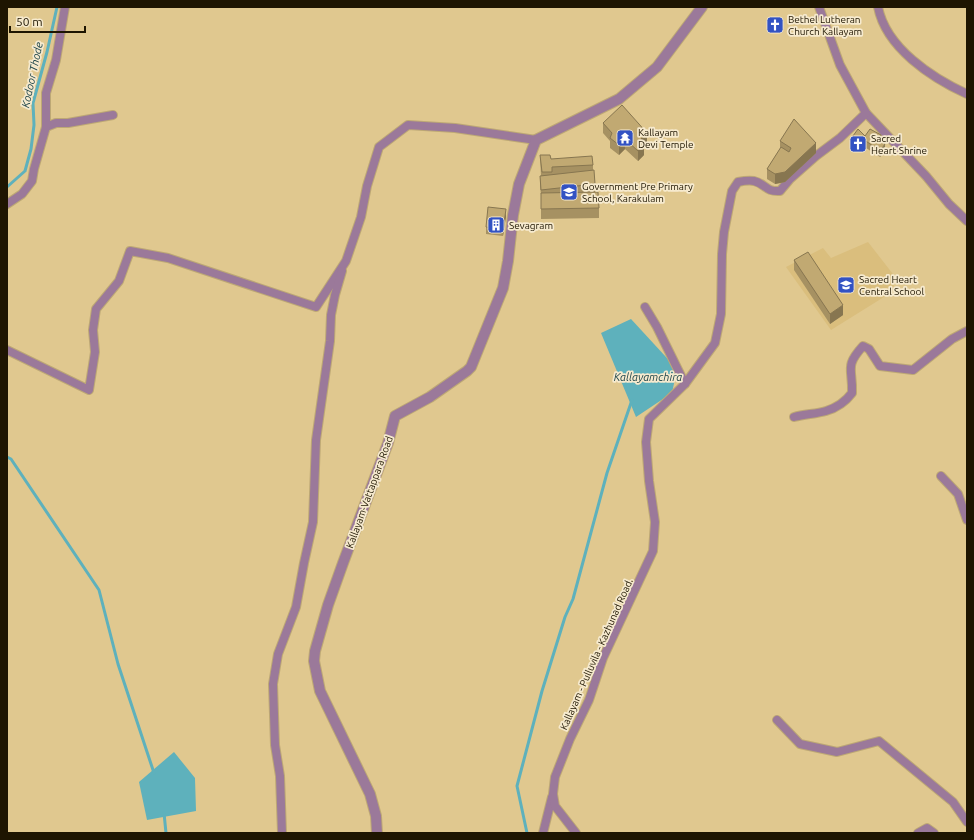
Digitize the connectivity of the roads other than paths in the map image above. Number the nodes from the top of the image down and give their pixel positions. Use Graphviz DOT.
graph roads {
  1 [pos="65,7"];
  2 [pos="702,7"];
  3 [pos="819,7"];
  4 [pos="878,7"];
  5 [pos="967,94"];
  6 [pos="866,113"];
  7 [pos="113,115"];
  8 [pos="46,127"];
  9 [pos="536,140"];
  10 [pos="7,204"];
  11 [pos="967,221"];
  12 [pos="346,261"];
  13 [pos="645,307"];
  14 [pos="967,331"];
  15 [pos="7,350"];
  16 [pos="685,384"];
  17 [pos="794,417"];
  18 [pos="941,476"];
  19 [pos="967,520"];
  20 [pos="777,720"];
  21 [pos="553,796"];
  22 [pos="967,822"];
  23 [pos="282,833"];
  24 [pos="377,833"];
  25 [pos="543,833"];
  26 [pos="576,833"];
  27 [pos="918,833"];
  28 [pos="934,833"];
  1 -- 8 [label="street"];
  2 -- 9 [label="street"];
  3 -- 6 [label="street"];
  4 -- 5 [label="street"];
  6 -- 11 [label="street"];
  6 -- 16 [label="street, Kallayam - Pulluvila - Kazhunad Road."];
  7 -- 8 [label="street"];
  8 -- 10 [label="street"];
  9 -- 12 [label="street"];
  9 -- 24 [label="street, Kallayam-Vattappara Road"];
  12 -- 15 [label="street"];
  12 -- 23 [label="street"];
  13 -- 16 [label="street"];
  14 -- 17 [label="street"];
  16 -- 21 [label="street, Kallayam - Pulluvila - Kazhunad Road."];
  18 -- 19 [label="street"];
  20 -- 22 [label="street"];
  21 -- 25 [label="street, Kallayam - Pulluvila - Kazhunad Road."];
  21 -- 26 [label="street"];
  27 -- 28 [label="street"];
}
